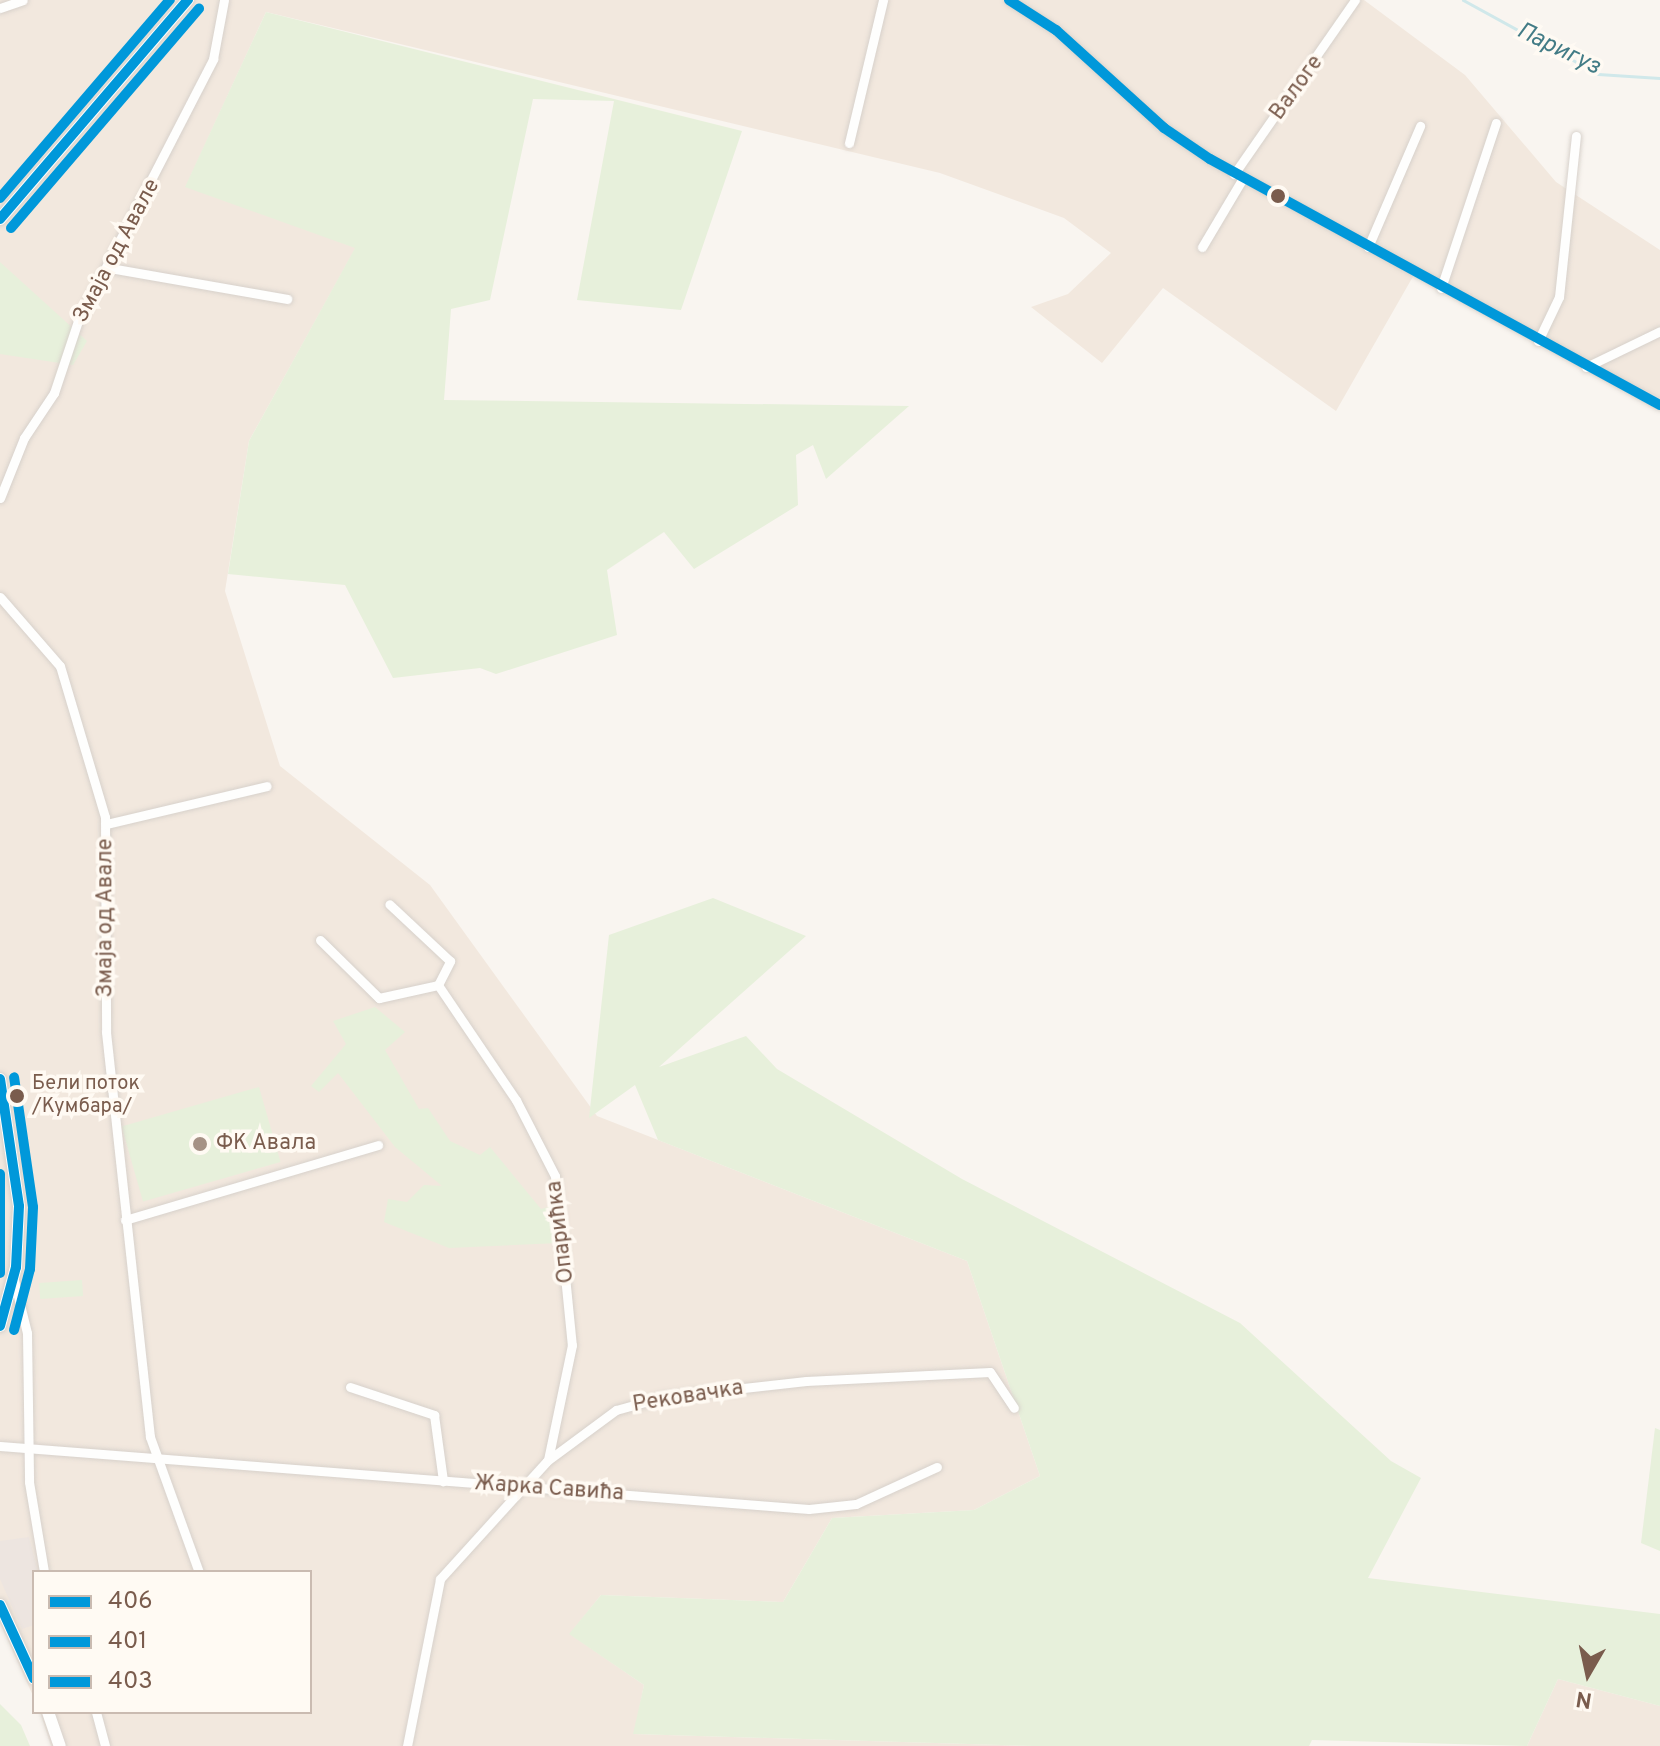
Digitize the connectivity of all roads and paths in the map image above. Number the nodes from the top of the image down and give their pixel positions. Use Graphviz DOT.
graph roads {
  1 [pos="23,0"];
  2 [pos="188,0"];
  3 [pos="224,0"];
  4 [pos="883,0"];
  5 [pos="1009,0"];
  6 [pos="1355,0"];
  7 [pos="0,8"];
  8 [pos="1496,123"];
  9 [pos="1420,126"];
  10 [pos="1576,136"];
  11 [pos="849,143"];
  12 [pos="1238,176"];
  13 [pos="0,219"];
  14 [pos="1202,247"];
  15 [pos="1368,247"];
  16 [pos="110,268"];
  17 [pos="1441,288"];
  18 [pos="287,299"];
  19 [pos="1660,331"];
  20 [pos="1538,341"];
  21 [pos="1586,367"];
  22 [pos="1660,405"];
  23 [pos="0,498"];
  24 [pos="0,597"];
  25 [pos="267,786"];
  26 [pos="106,824"];
  27 [pos="389,904"];
  28 [pos="320,940"];
  29 [pos="438,985"];
  30 [pos="0,1079"];
  31 [pos="378,1145"];
  32 [pos="125,1220"];
  33 [pos="14,1280"];
  34 [pos="0,1326"];
  35 [pos="350,1387"];
  36 [pos="1014,1408"];
  37 [pos="0,1446"];
  38 [pos="28,1447"];
  39 [pos="153,1457"];
  40 [pos="547,1461"];
  41 [pos="937,1467"];
  42 [pos="443,1481"];
  43 [pos="527,1486"];
  44 [pos="44,1570"];
  45 [pos="198,1570"];
  46 [pos="0,1605"];
  47 [pos="32,1675"];
  48 [pos="49,1714"];
  49 [pos="97,1714"];
  50 [pos="60,1746"];
  51 [pos="105,1746"];
  52 [pos="407,1746"];
  1 -- 7 [label="street"];
  2 -- 13 [label="main road"];
  3 -- 16 [label="street, Змаја од Авале"];
  4 -- 11 [label="street"];
  5 -- 12 [label="street"];
  6 -- 12 [label="street, Валоге"];
  8 -- 17 [label="street"];
  9 -- 15 [label="street"];
  10 -- 20 [label="street"];
  12 -- 14 [label="street, Валоге"];
  12 -- 15 [label="street"];
  15 -- 17 [label="street"];
  16 -- 18 [label="street"];
  16 -- 23 [label="street, Змаја од Авале"];
  17 -- 20 [label="street"];
  19 -- 21 [label="street"];
  20 -- 21 [label="street"];
  21 -- 22 [label="street"];
  24 -- 26 [label="street, Змаја од Авале"];
  25 -- 26 [label="street"];
  26 -- 32 [label="street, Змаја од Авале"];
  27 -- 29 [label="street"];
  28 -- 29 [label="street"];
  29 -- 40 [label="street, Опарићка"];
  30 -- 33 [label="main road"];
  31 -- 32 [label="street"];
  32 -- 39 [label="street, Змаја од Авале"];
  33 -- 34 [label="main road"];
  33 -- 38 [label="street"];
  35 -- 42 [label="street"];
  36 -- 40 [label="street, Рековачка"];
  37 -- 38 [label="street, Жарка Савића"];
  38 -- 39 [label="street, Жарка Савића"];
  38 -- 44 [label="street"];
  39 -- 42 [label="street, Жарка Савића"];
  39 -- 45 [label="street, Змаја од Авале"];
  40 -- 43 [label="street, Рековачка"];
  41 -- 43 [label="street, Жарка Савића"];
  42 -- 43 [label="street, Жарка Савића"];
  43 -- 52 [label="street, Рековачка"];
  46 -- 47 [label="main road"];
  48 -- 50 [label="main road"];
  49 -- 51 [label="street"];
}
